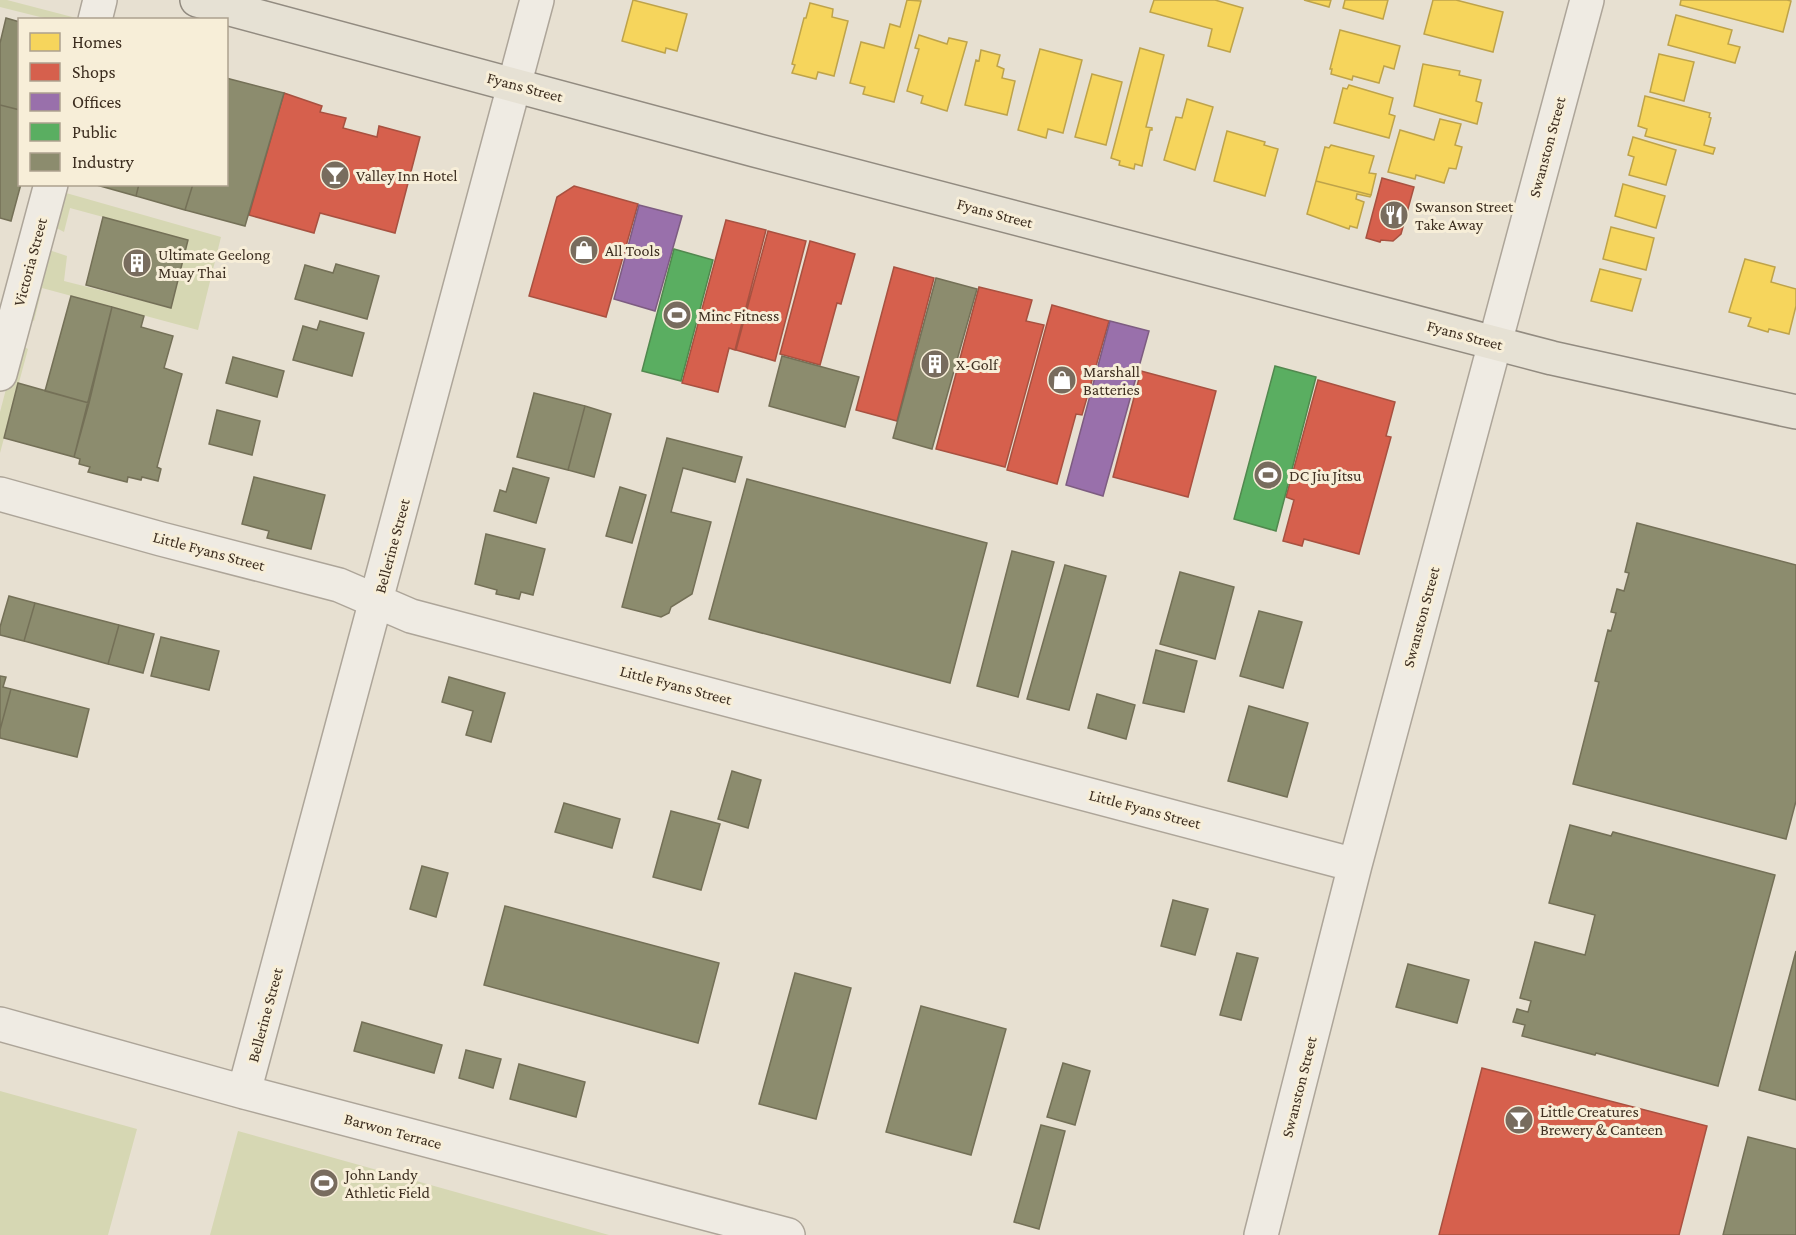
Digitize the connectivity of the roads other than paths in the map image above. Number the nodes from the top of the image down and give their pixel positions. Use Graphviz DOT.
graph roads {
  1 [pos="100,0"];
  2 [pos="197,0"];
  3 [pos="537,0"];
  4 [pos="1587,0"];
  5 [pos="96,18"];
  6 [pos="514,84"];
  7 [pos="50,186"];
  8 [pos="1494,342"];
  9 [pos="0,374"];
  10 [pos="1796,412"];
  11 [pos="0,494"];
  12 [pos="377,601"];
  13 [pos="1355,865"];
  14 [pos="0,1024"];
  15 [pos="244,1092"];
  16 [pos="788,1235"];
  17 [pos="1261,1235"];
  1 -- 5 [label="street"];
  2 -- 6 [label="main road, Fyans Street"];
  3 -- 6 [label="street, Bellerine Street"];
  4 -- 8 [label="street, Swanston Street"];
  6 -- 8 [label="main road, Fyans Street"];
  6 -- 12 [label="street, Bellerine Street"];
  7 -- 9 [label="street, Victoria Street"];
  8 -- 10 [label="main road, Fyans Street"];
  8 -- 13 [label="street, Swanston Street"];
  11 -- 12 [label="street, Little Fyans Street"];
  12 -- 13 [label="street, Little Fyans Street"];
  12 -- 15 [label="street, Bellerine Street"];
  13 -- 17 [label="street, Swanston Street"];
  14 -- 15 [label="street, Barwon Terrace"];
  15 -- 16 [label="street, Barwon Terrace"];
}
